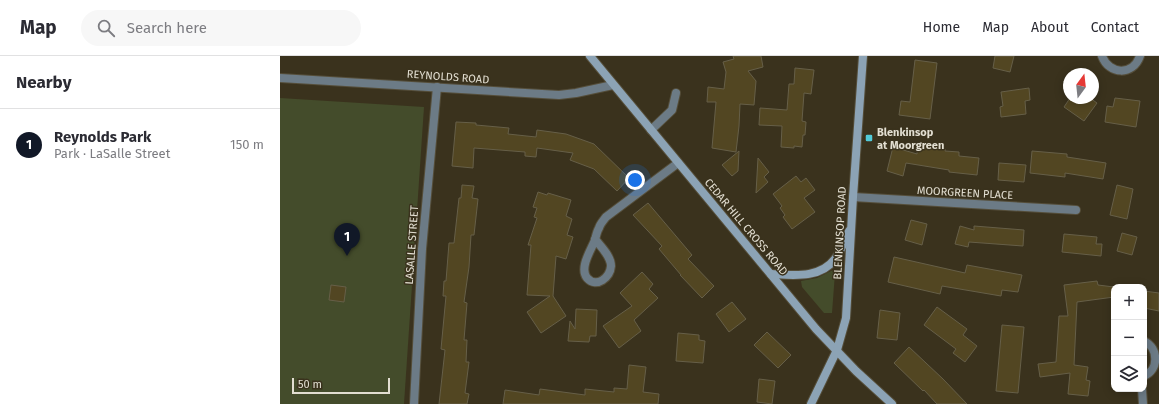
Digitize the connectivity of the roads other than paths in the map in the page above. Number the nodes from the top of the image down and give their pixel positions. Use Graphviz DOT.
graph roads {
  1 [pos="590,56"];
  2 [pos="863,56"];
  3 [pos="1102,56"];
  4 [pos="1140,56"];
  5 [pos="280,78"];
  6 [pos="613,85"];
  7 [pos="437,87"];
  8 [pos="676,93"];
  9 [pos="651,130"];
  10 [pos="678,163"];
  11 [pos="853,197"];
  12 [pos="1076,210"];
  13 [pos="851,227"];
  14 [pos="595,239"];
  15 [pos="771,274"];
  16 [pos="1147,343"];
  17 [pos="837,350"];
  18 [pos="1147,374"];
  19 [pos="1142,392"];
  20 [pos="414,404"];
  21 [pos="811,404"];
  22 [pos="892,404"];
  23 [pos="1143,404"];
  1 -- 6 [label="main road, CEDAR HILL CROSS ROAD"];
  2 -- 11 [label="main road, BLENKINSOP ROAD"];
  3 -- 4 [label="street"];
  5 -- 7 [label="street, REYNOLDS ROAD"];
  6 -- 7 [label="street, REYNOLDS ROAD"];
  6 -- 9 [label="main road, CEDAR HILL CROSS ROAD"];
  7 -- 20 [label="street, LASALLE STREET"];
  8 -- 9 [label="street"];
  9 -- 10 [label="main road, CEDAR HILL CROSS ROAD"];
  10 -- 14 [label="street"];
  10 -- 15 [label="main road, CEDAR HILL CROSS ROAD"];
  11 -- 12 [label="street, MOORGREEN PLACE"];
  11 -- 13 [label="main road, BLENKINSOP ROAD"];
  13 -- 15 [label="main road"];
  13 -- 17 [label="main road, BLENKINSOP ROAD"];
  14 -- 14 [label="street"];
  15 -- 17 [label="main road, CEDAR HILL CROSS ROAD"];
  16 -- 18 [label="street"];
  17 -- 21 [label="main road, BLENKINSOP ROAD"];
  17 -- 22 [label="main road, CEDAR HILL CROSS ROAD"];
  19 -- 23 [label="street"];
}
